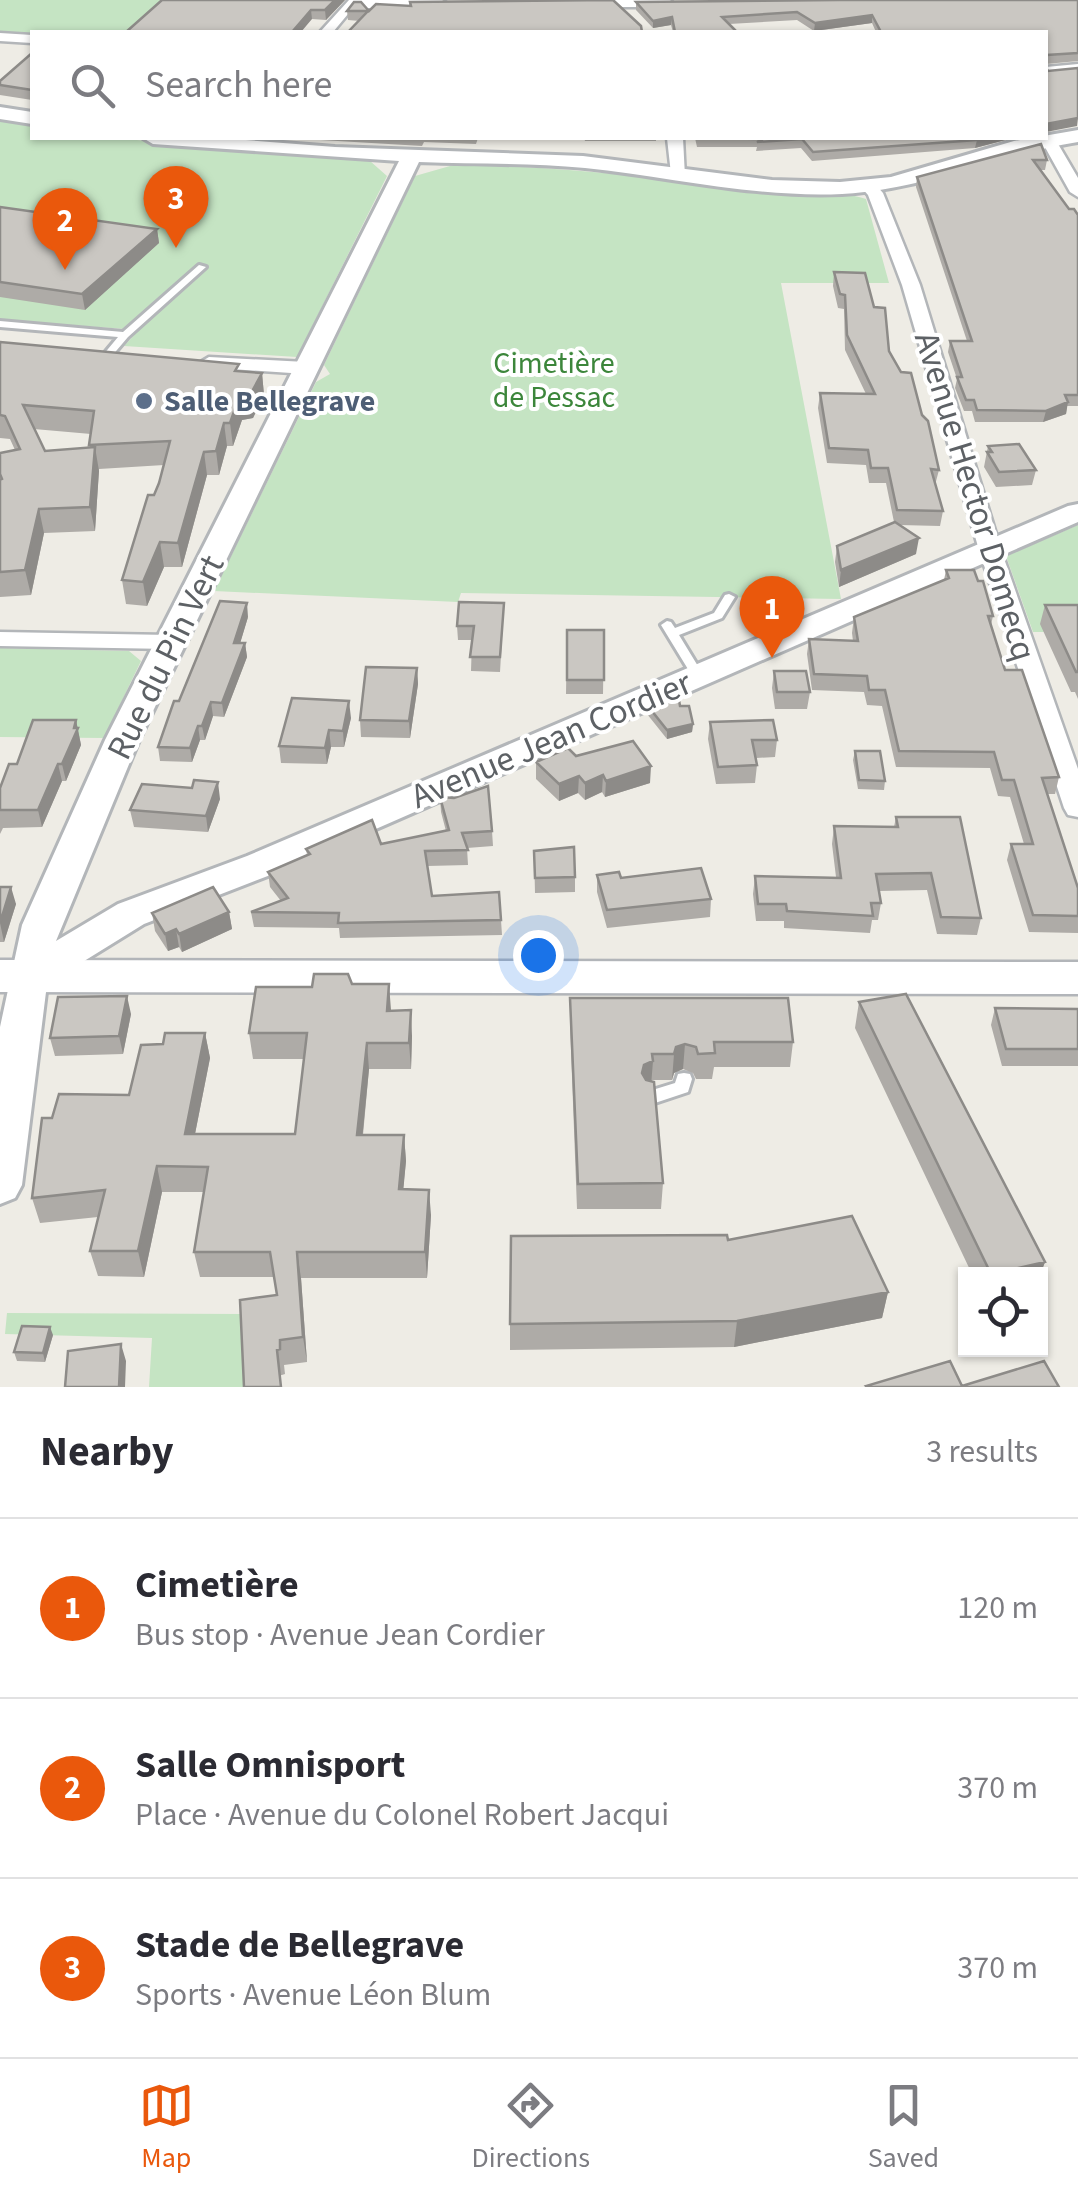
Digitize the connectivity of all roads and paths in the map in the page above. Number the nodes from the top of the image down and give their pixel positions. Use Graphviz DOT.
graph roads {
  1 [pos="618,1"];
  2 [pos="678,2"];
  3 [pos="560,3"];
  4 [pos="461,4"];
  5 [pos="632,18"];
  6 [pos="328,30"];
  7 [pos="0,36"];
  8 [pos="30,39"];
  9 [pos="1078,68"];
  10 [pos="1048,70"];
  11 [pos="0,113"];
  12 [pos="30,118"];
  13 [pos="1078,136"];
  14 [pos="196,140"];
  15 [pos="674,140"];
  16 [pos="1049,140"];
  17 [pos="238,142"];
  18 [pos="411,157"];
  19 [pos="679,174"];
  20 [pos="869,187"];
  21 [pos="1078,192"];
  22 [pos="202,267"];
  23 [pos="0,324"];
  24 [pos="125,335"];
  25 [pos="108,355"];
  26 [pos="194,362"];
  27 [pos="306,368"];
  28 [pos="1078,512"];
  29 [pos="990,550"];
  30 [pos="729,597"];
  31 [pos="0,638"];
  32 [pos="170,642"];
  33 [pos="698,676"];
  34 [pos="1078,808"];
  35 [pos="15,976"];
  36 [pos="1078,978"];
  37 [pos="684,1080"];
  38 [pos="652,1097"];
  39 [pos="0,1185"];
  1 -- 2 [label="street"];
  1 -- 3 [label="street"];
  1 -- 5 [label="street"];
  4 -- 6 [label="street"];
  7 -- 8 [label="street"];
  9 -- 10 [label="street"];
  11 -- 12 [label="street"];
  13 -- 16 [label="street"];
  14 -- 17 [label="street"];
  15 -- 19 [label="street"];
  16 -- 20 [label="street"];
  16 -- 21 [label="street"];
  17 -- 18 [label="street"];
  18 -- 19 [label="street"];
  18 -- 27 [label="street, Rue du Pin Vert"];
  19 -- 20 [label="street"];
  20 -- 29 [label="street, Avenue Hector Domecq"];
  22 -- 24 [label="lane"];
  23 -- 24 [label="lane"];
  24 -- 25 [label="lane"];
  26 -- 27 [label="street"];
  27 -- 32 [label="street, Rue du Pin Vert"];
  28 -- 29 [label="street, Avenue Jean Cordier"];
  29 -- 33 [label="street, Avenue Jean Cordier"];
  29 -- 34 [label="street, Avenue Hector Domecq"];
  30 -- 33 [label="lane"];
  31 -- 32 [label="street"];
  32 -- 35 [label="street, Rue du Pin Vert"];
  33 -- 35 [label="street, Avenue Jean Cordier"];
  35 -- 36 [label="main road"];
  35 -- 39 [label="street, Rue du Pin Vert"];
  37 -- 38 [label="lane"];
}
